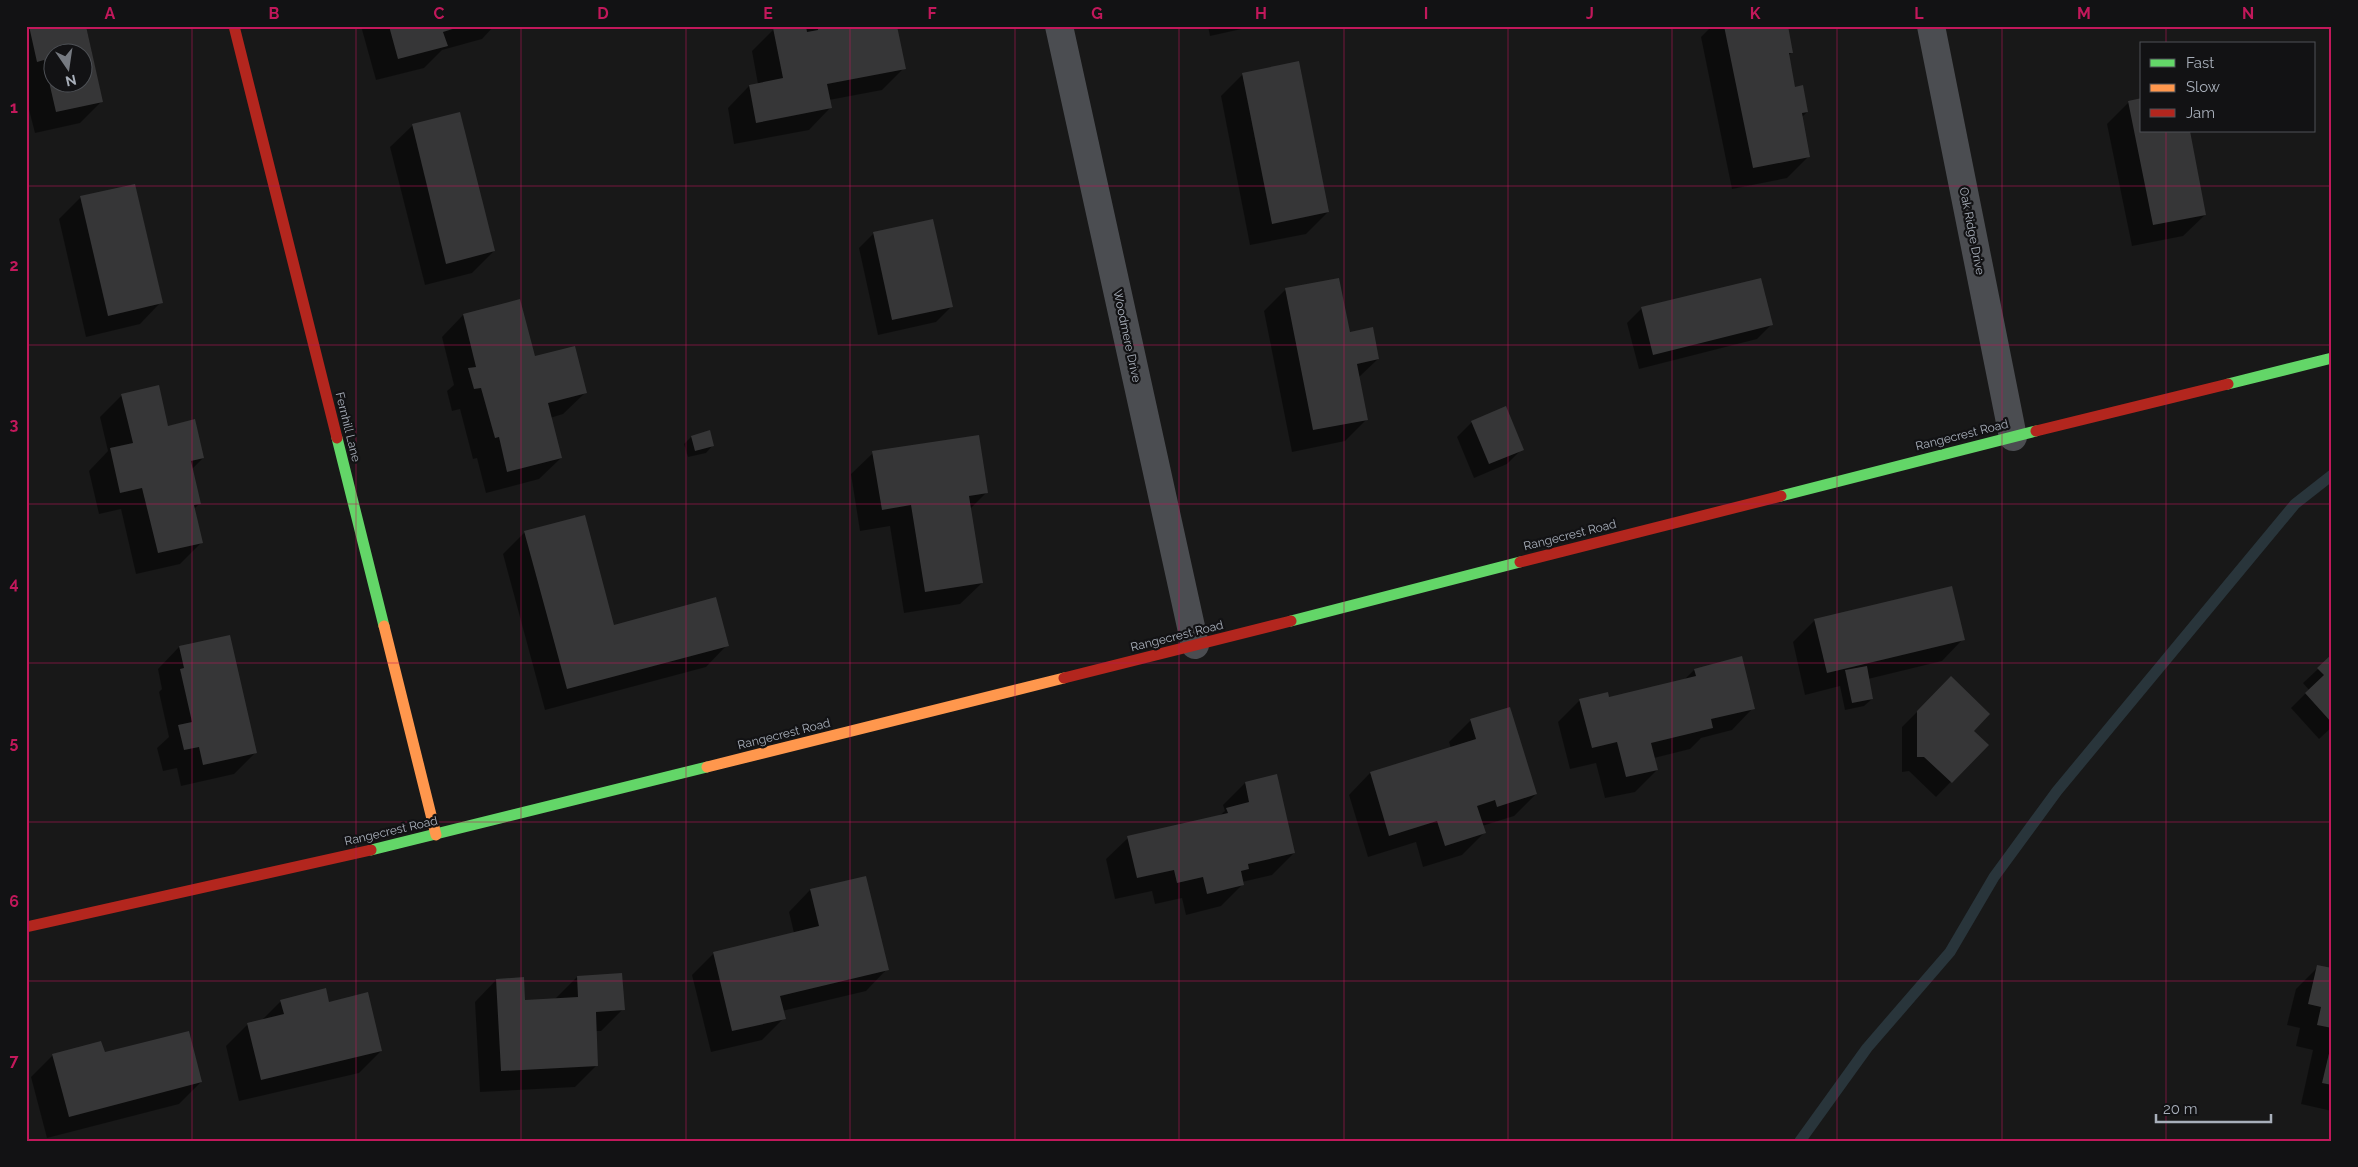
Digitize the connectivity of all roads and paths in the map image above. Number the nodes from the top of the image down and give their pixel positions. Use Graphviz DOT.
graph roads {
  1 [pos="234,26"];
  2 [pos="1059,26"];
  3 [pos="1931,26"];
  4 [pos="2332,358"];
  5 [pos="2013,437"];
  6 [pos="1195,645"];
  7 [pos="436,835"];
  8 [pos="26,927"];
  1 -- 7 [label="street, Fernhill Lane"];
  2 -- 6 [label="street, Woodmere Drive"];
  3 -- 5 [label="street, Oak Ridge Drive"];
  4 -- 5 [label="street, Rangecrest Road"];
  5 -- 6 [label="street, Rangecrest Road"];
  6 -- 7 [label="street, Rangecrest Road"];
  7 -- 8 [label="street, Rangecrest Road"];
}
